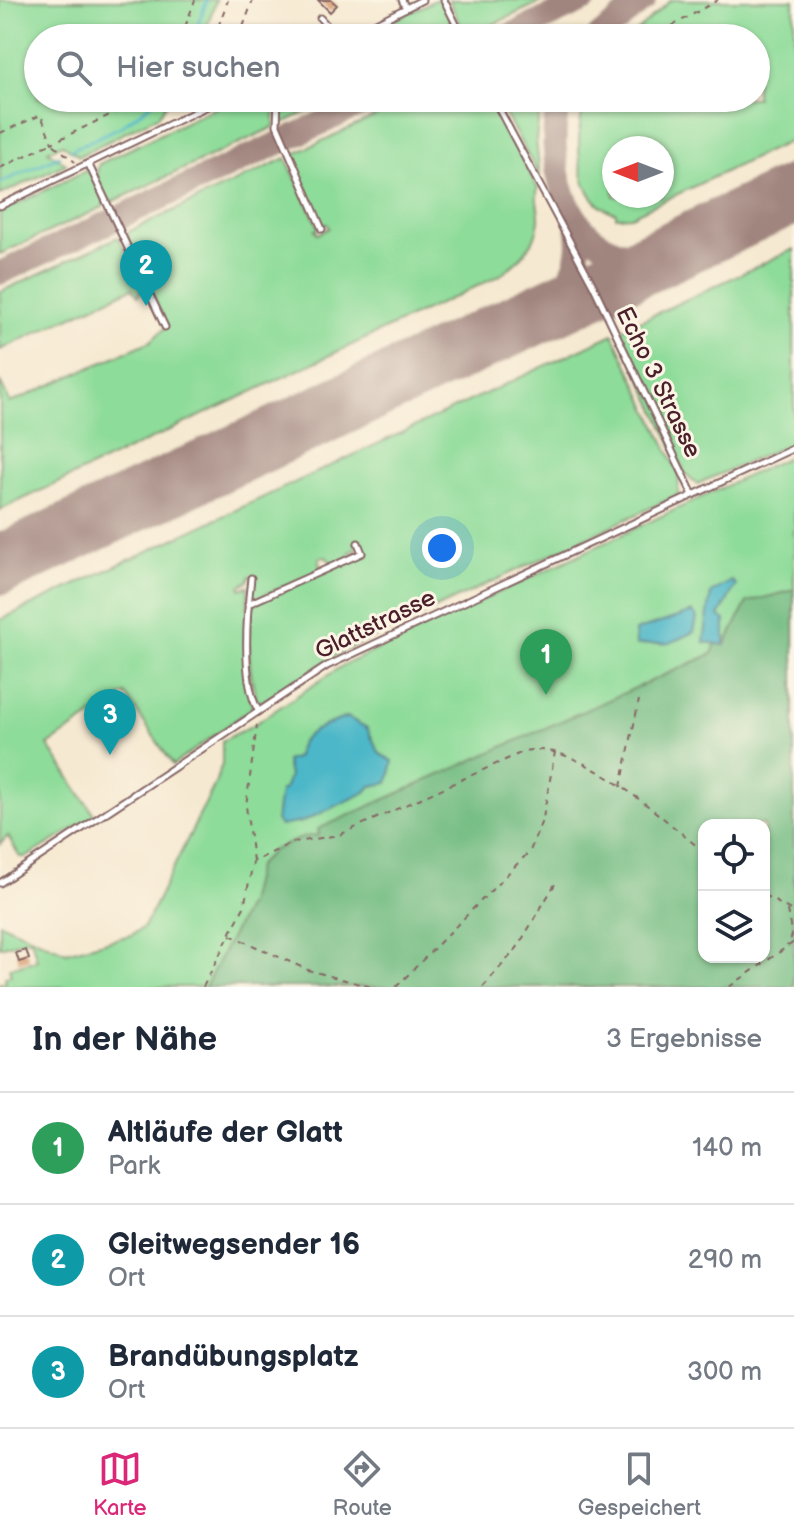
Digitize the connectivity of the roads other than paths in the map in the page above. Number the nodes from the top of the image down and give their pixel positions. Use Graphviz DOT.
graph roads {
  1 [pos="402,0"];
  2 [pos="422,0"];
  3 [pos="444,0"];
  4 [pos="406,8"];
  5 [pos="320,18"];
  6 [pos="325,24"];
  7 [pos="374,24"];
  8 [pos="456,24"];
  9 [pos="195,112"];
  10 [pos="277,112"];
  11 [pos="500,112"];
  12 [pos="88,163"];
  13 [pos="0,206"];
  14 [pos="322,229"];
  15 [pos="165,327"];
  16 [pos="794,448"];
  17 [pos="693,495"];
  18 [pos="358,543"];
  19 [pos="322,560"];
  20 [pos="325,569"];
  21 [pos="242,586"];
  22 [pos="248,604"];
  23 [pos="258,710"];
  24 [pos="0,883"];
  1 -- 4 [label="lane"];
  2 -- 4 [label="lane"];
  3 -- 8 [label="lane"];
  4 -- 7 [label="lane"];
  5 -- 6 [label="lane"];
  9 -- 12 [label="lane"];
  10 -- 14 [label="lane"];
  11 -- 17 [label="lane, Echo 3 Strasse"];
  12 -- 13 [label="lane"];
  12 -- 15 [label="lane"];
  16 -- 17 [label="lane, Glattstrasse"];
  17 -- 23 [label="lane, Glattstrasse"];
  18 -- 20 [label="lane"];
  19 -- 20 [label="lane"];
  20 -- 22 [label="lane"];
  21 -- 22 [label="lane"];
  22 -- 23 [label="lane"];
  23 -- 24 [label="lane, Glattstrasse"];
}
